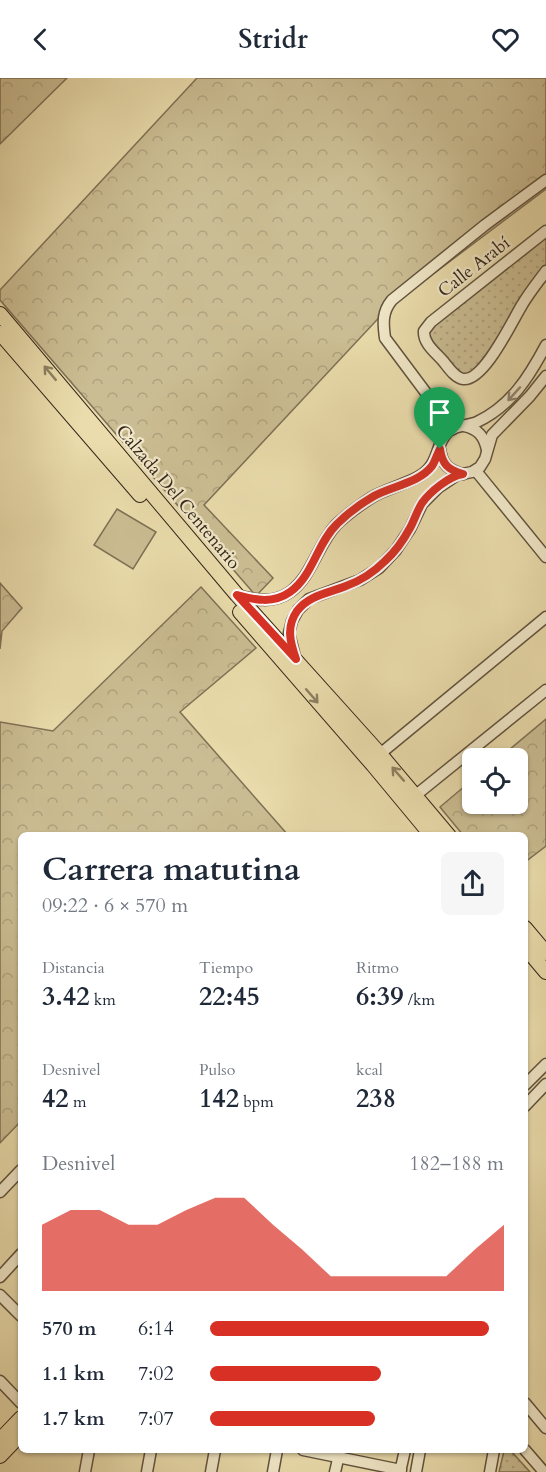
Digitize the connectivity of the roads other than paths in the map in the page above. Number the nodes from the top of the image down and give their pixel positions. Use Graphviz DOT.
graph roads {
  1 [pos="546,180"];
  2 [pos="546,231"];
  3 [pos="546,271"];
  4 [pos="0,314"];
  5 [pos="0,333"];
  6 [pos="546,345"];
  7 [pos="533,369"];
  8 [pos="545,379"];
  9 [pos="458,427"];
  10 [pos="440,449"];
  11 [pos="487,450"];
  12 [pos="476,471"];
  13 [pos="463,474"];
  14 [pos="546,557"];
  15 [pos="218,579"];
  16 [pos="237,595"];
  17 [pos="546,617"];
  18 [pos="296,659"];
  19 [pos="546,690"];
  20 [pos="380,754"];
  21 [pos="416,795"];
  22 [pos="429,832"];
  23 [pos="446,832"];
  24 [pos="528,932"];
  25 [pos="528,951"];
  26 [pos="546,953"];
  27 [pos="546,972"];
  28 [pos="546,1064"];
  29 [pos="528,1082"];
  30 [pos="546,1084"];
  31 [pos="528,1100"];
  32 [pos="18,1173"];
  33 [pos="0,1192"];
  34 [pos="18,1257"];
  35 [pos="0,1277"];
  36 [pos="0,1295"];
  37 [pos="18,1313"];
  38 [pos="0,1381"];
  39 [pos="18,1400"];
  40 [pos="528,1406"];
  41 [pos="18,1421"];
  42 [pos="545,1425"];
  43 [pos="18,1437"];
  44 [pos="0,1440"];
  45 [pos="89,1453"];
  46 [pos="150,1453"];
  47 [pos="214,1453"];
  48 [pos="277,1453"];
  49 [pos="404,1453"];
  50 [pos="419,1453"];
  51 [pos="493,1453"];
  52 [pos="528,1453"];
  53 [pos="339,1454"];
  54 [pos="0,1456"];
  55 [pos="401,1471"];
  56 [pos="85,1472"];
  57 [pos="147,1472"];
  58 [pos="211,1472"];
  59 [pos="273,1472"];
  60 [pos="335,1472"];
  61 [pos="416,1472"];
  62 [pos="490,1472"];
  63 [pos="544,1472"];
  1 -- 9 [label="street"];
  2 -- 3 [label="street, Calle Arabí"];
  15 -- 4 [label="main road, Calzada Del Centenario, one-way"];
  5 -- 15 [label="main road, Calzada Del Centenario"];
  6 -- 7 [label="street"];
  7 -- 8 [label="street"];
  7 -- 9 [label="street, one-way"];
  8 -- 11 [label="street"];
  9 -- 10 [label="street"];
  9 -- 11 [label="street"];
  10 -- 13 [label="street"];
  10 -- 16 [label="street"];
  11 -- 12 [label="street"];
  12 -- 13 [label="street"];
  12 -- 14 [label="street"];
  13 -- 18 [label="street"];
  15 -- 16 [label="main road, Calzada Del Centenario"];
  15 -- 22 [label="main road, Calzada Del Centenario, one-way"];
  16 -- 18 [label="main road, Calzada Del Centenario"];
  17 -- 20 [label="street"];
  18 -- 20 [label="main road, Calzada Del Centenario"];
  19 -- 21 [label="street"];
  21 -- 20 [label="main road, Calzada Del Centenario, one-way"];
  21 -- 23 [label="main road, Calzada Del Centenario"];
  24 -- 26 [label="main road"];
  25 -- 27 [label="main road"];
  28 -- 29 [label="street"];
  30 -- 31 [label="street"];
  32 -- 33 [label="street"];
  34 -- 35 [label="street"];
  36 -- 37 [label="street"];
  38 -- 39 [label="street"];
  40 -- 42 [label="street"];
  41 -- 44 [label="main road"];
  43 -- 54 [label="main road"];
  45 -- 56 [label="street"];
  46 -- 57 [label="street"];
  47 -- 58 [label="street"];
  48 -- 59 [label="street"];
  49 -- 55 [label="street"];
  50 -- 61 [label="street"];
  51 -- 62 [label="street"];
  52 -- 63 [label="street"];
  53 -- 55 [label="street"];
  53 -- 60 [label="street"];
}
